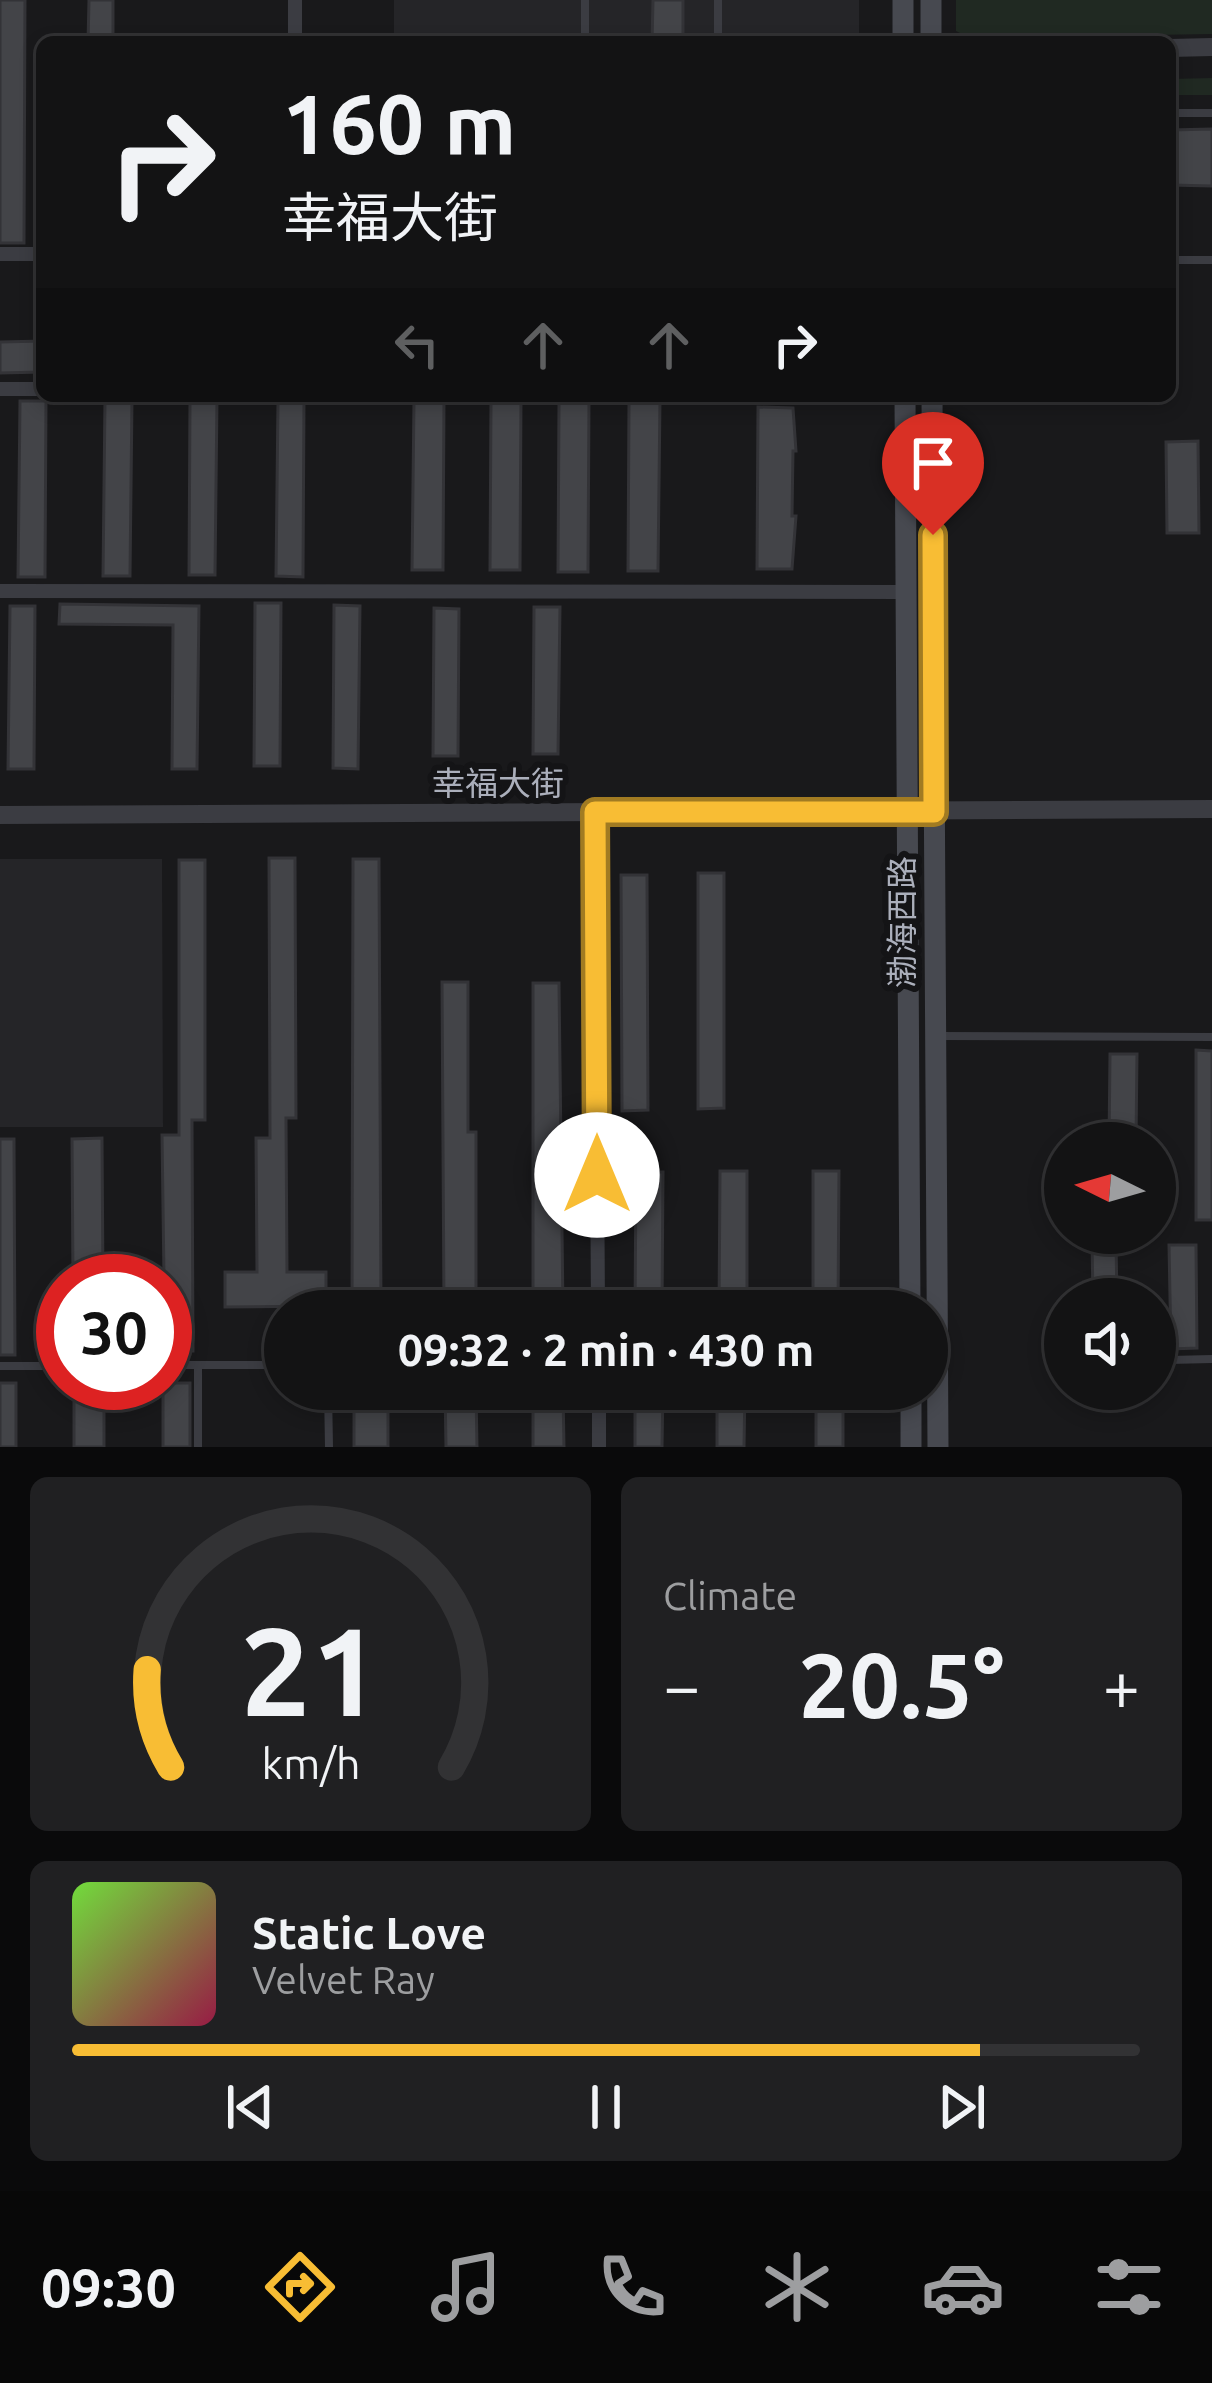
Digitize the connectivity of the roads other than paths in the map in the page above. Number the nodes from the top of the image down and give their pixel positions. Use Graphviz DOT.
graph roads {
  1 [pos="295,0"];
  2 [pos="585,0"];
  3 [pos="718,0"];
  4 [pos="903,0"];
  5 [pos="931,0"];
  6 [pos="295,36"];
  7 [pos="585,36"];
  8 [pos="718,36"];
  9 [pos="903,36"];
  10 [pos="931,36"];
  11 [pos="1212,46"];
  12 [pos="1176,48"];
  13 [pos="1176,113"];
  14 [pos="1212,113"];
  15 [pos="0,254"];
  16 [pos="36,254"];
  17 [pos="1176,260"];
  18 [pos="1212,260"];
  19 [pos="0,389"];
  20 [pos="36,389"];
  21 [pos="905,402"];
  22 [pos="932,402"];
  23 [pos="0,591"];
  24 [pos="906,592"];
  25 [pos="1212,809"];
  26 [pos="908,811"];
  27 [pos="595,812"];
  28 [pos="934,812"];
  29 [pos="0,815"];
  30 [pos="936,1036"];
  31 [pos="1212,1037"];
  32 [pos="598,1290"];
  33 [pos="910,1290"];
  34 [pos="1212,1359"];
  35 [pos="1176,1360"];
  36 [pos="192,1365"];
  37 [pos="199,1365"];
  38 [pos="264,1365"];
  39 [pos="0,1366"];
  40 [pos="36,1366"];
  41 [pos="328,1410"];
  42 [pos="598,1410"];
  43 [pos="911,1410"];
  44 [pos="198,1447"];
  45 [pos="328,1447"];
  46 [pos="599,1447"];
  47 [pos="911,1447"];
  48 [pos="938,1447"];
  1 -- 6 [label="street"];
  2 -- 7 [label="lane"];
  3 -- 8 [label="lane"];
  4 -- 9 [label="main road"];
  5 -- 10 [label="main road"];
  11 -- 12 [label="street"];
  13 -- 14 [label="lane"];
  15 -- 16 [label="street"];
  17 -- 18 [label="lane"];
  19 -- 20 [label="street"];
  21 -- 24 [label="main road, 渤海西路"];
  22 -- 28 [label="main road, 渤海西路"];
  23 -- 24 [label="street"];
  24 -- 26 [label="main road, 渤海西路"];
  25 -- 28 [label="street, 幸福大街"];
  26 -- 27 [label="street, 幸福大街"];
  26 -- 28 [label="street, 幸福大街"];
  26 -- 33 [label="main road, 渤海西路"];
  27 -- 29 [label="street, 幸福大街"];
  27 -- 32 [label="street"];
  28 -- 30 [label="main road, 渤海西路"];
  30 -- 31 [label="lane"];
  30 -- 48 [label="main road, 渤海西路"];
  34 -- 35 [label="lane"];
  36 -- 37 [label="lane"];
  37 -- 38 [label="lane"];
  37 -- 44 [label="lane"];
  39 -- 40 [label="lane"];
  41 -- 45 [label="lane"];
  42 -- 46 [label="street"];
  43 -- 47 [label="main road"];
}
